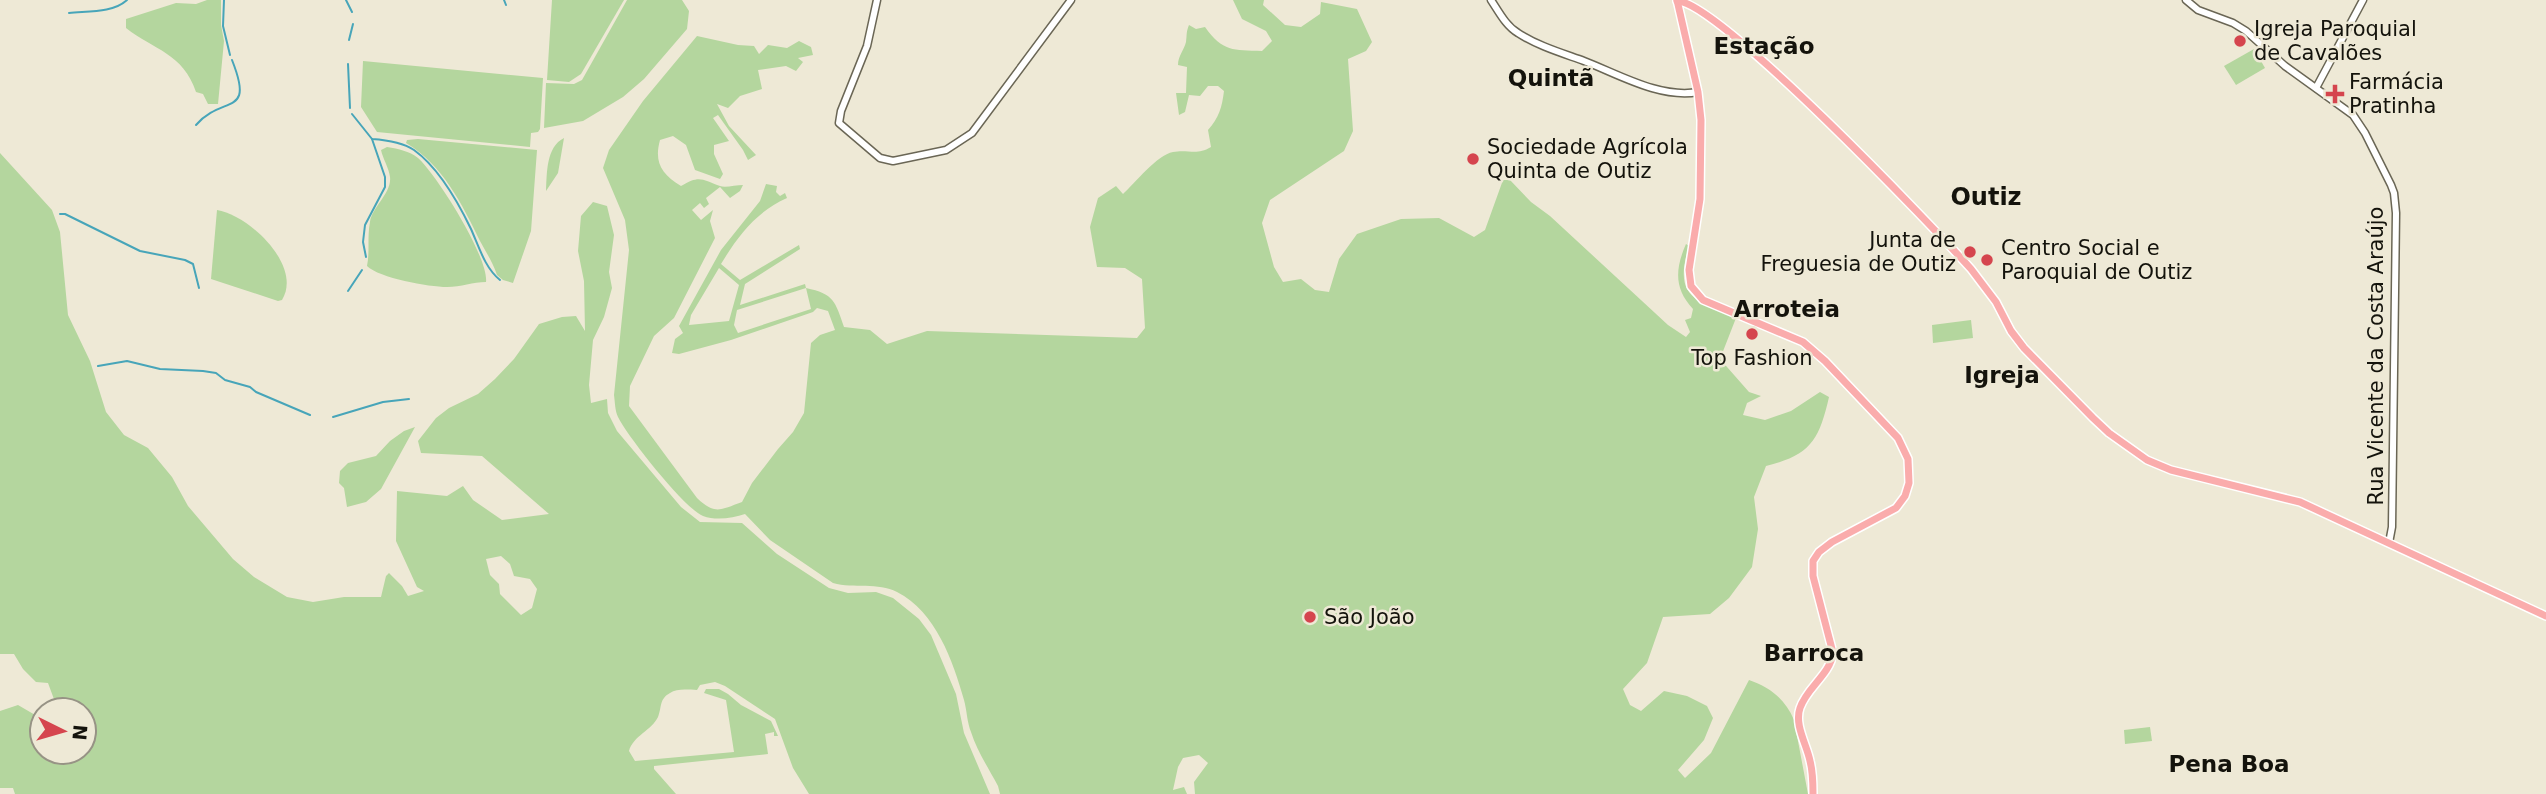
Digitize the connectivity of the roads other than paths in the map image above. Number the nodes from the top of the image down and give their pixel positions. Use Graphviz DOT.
graph roads {
  1 [pos="877,0"];
  2 [pos="1071,0"];
  3 [pos="1491,0"];
  4 [pos="2186,0"];
  5 [pos="2363,0"];
  6 [pos="1677,1"];
  7 [pos="2316,88"];
  8 [pos="1698,92"];
  9 [pos="2389,543"];
  10 [pos="2546,616"];
  11 [pos="1813,794"];
  1 -- 2 [label="street"];
  3 -- 8 [label="street"];
  4 -- 7 [label="street"];
  5 -- 7 [label="street"];
  6 -- 8 [label="main road"];
  6 -- 9 [label="main road"];
  7 -- 9 [label="street, Rua Vicente da Costa Araújo"];
  8 -- 11 [label="main road"];
  9 -- 10 [label="main road"];
}
